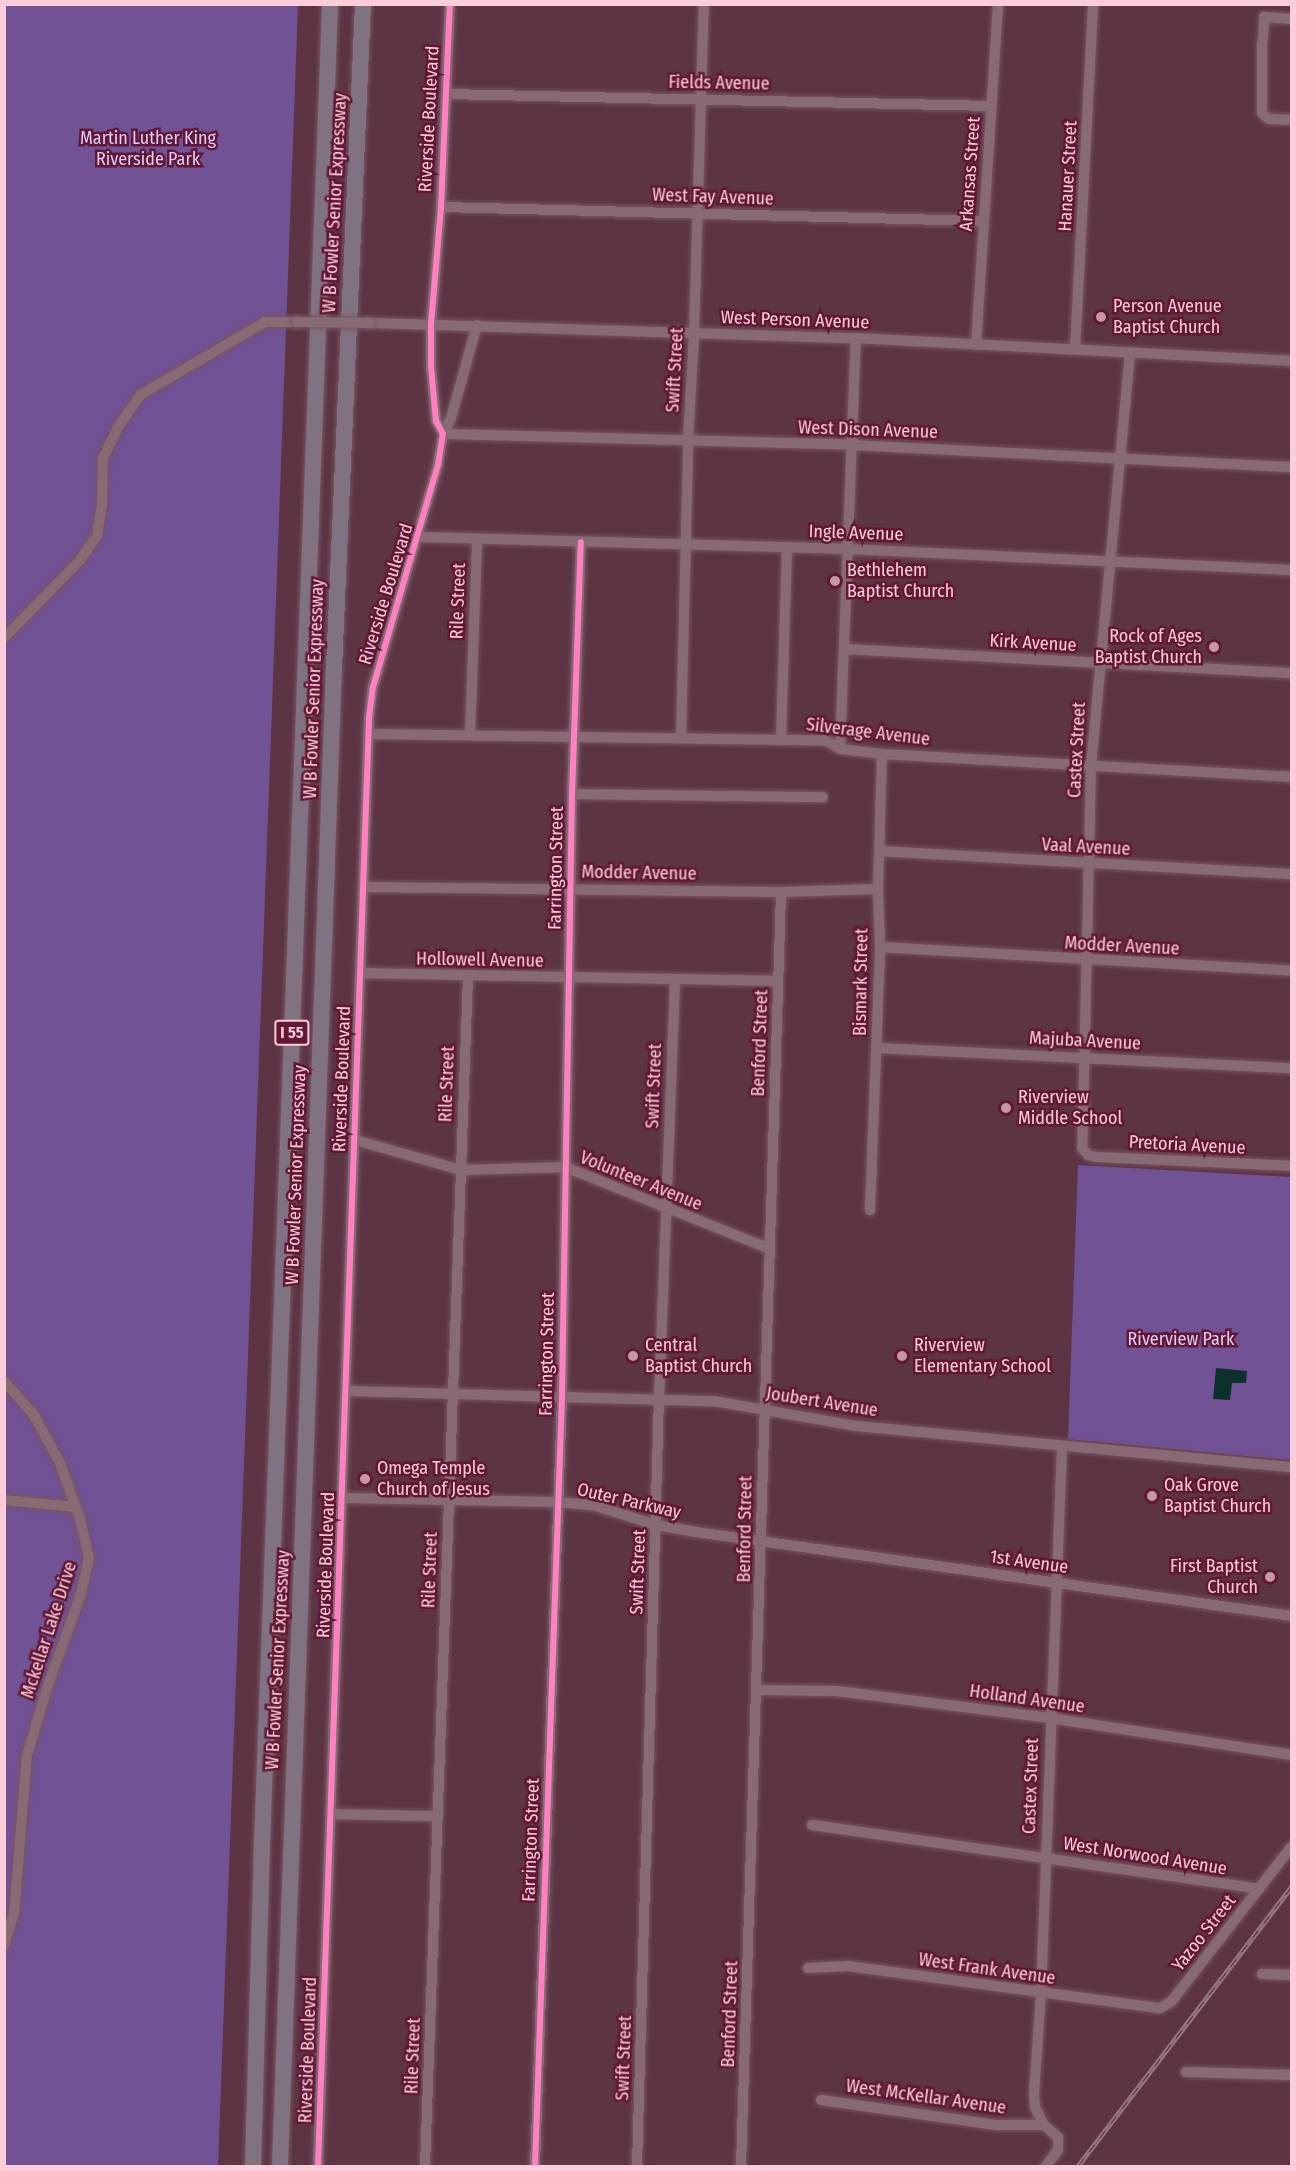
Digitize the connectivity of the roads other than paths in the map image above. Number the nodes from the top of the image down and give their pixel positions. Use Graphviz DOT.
graph roads {
  1 [pos="330,4"];
  2 [pos="363,4"];
  3 [pos="450,4"];
  4 [pos="704,4"];
  5 [pos="998,4"];
  6 [pos="1094,4"];
  7 [pos="1292,19"];
  8 [pos="446,94"];
  9 [pos="702,99"];
  10 [pos="991,106"];
  11 [pos="1292,120"];
  12 [pos="441,207"];
  13 [pos="698,213"];
  14 [pos="984,221"];
  15 [pos="431,324"];
  16 [pos="477,325"];
  17 [pos="694,333"];
  18 [pos="856,338"];
  19 [pos="976,345"];
  20 [pos="1075,349"];
  21 [pos="1130,352"];
  22 [pos="1292,361"];
  23 [pos="443,434"];
  24 [pos="688,441"];
  25 [pos="852,445"];
  26 [pos="1120,458"];
  27 [pos="1292,467"];
  28 [pos="419,537"];
  29 [pos="477,540"];
  30 [pos="581,542"];
  31 [pos="687,545"];
  32 [pos="787,548"];
  33 [pos="847,549"];
  34 [pos="1110,561"];
  35 [pos="1292,570"];
  36 [pos="4,638"];
  37 [pos="844,649"];
  38 [pos="1099,663"];
  39 [pos="1292,673"];
  40 [pos="368,734"];
  41 [pos="470,735"];
  42 [pos="574,737"];
  43 [pos="681,738"];
  44 [pos="781,740"];
  45 [pos="840,749"];
  46 [pos="882,754"];
  47 [pos="1091,766"];
  48 [pos="1292,777"];
  49 [pos="572,794"];
  50 [pos="823,797"];
  51 [pos="879,850"];
  52 [pos="1088,864"];
  53 [pos="1292,874"];
  54 [pos="363,886"];
  55 [pos="570,888"];
  56 [pos="878,889"];
  57 [pos="781,892"];
  58 [pos="880,947"];
  59 [pos="1087,960"];
  60 [pos="1292,971"];
  61 [pos="361,973"];
  62 [pos="468,975"];
  63 [pos="569,977"];
  64 [pos="675,979"];
  65 [pos="778,981"];
  66 [pos="877,1048"];
  67 [pos="1084,1057"];
  68 [pos="1292,1068"];
  69 [pos="355,1140"];
  70 [pos="1084,1152"];
  71 [pos="1292,1166"];
  72 [pos="565,1167"];
  73 [pos="461,1170"];
  74 [pos="666,1208"];
  75 [pos="870,1210"];
  76 [pos="770,1249"];
  77 [pos="4,1381"];
  78 [pos="346,1391"];
  79 [pos="454,1394"];
  80 [pos="562,1395"];
  81 [pos="659,1398"];
  82 [pos="764,1409"];
  83 [pos="1062,1446"];
  84 [pos="1292,1467"];
  85 [pos="343,1498"];
  86 [pos="4,1500"];
  87 [pos="449,1500"];
  88 [pos="556,1502"];
  89 [pos="75,1507"];
  90 [pos="656,1525"];
  91 [pos="762,1542"];
  92 [pos="1056,1582"];
  93 [pos="1292,1616"];
  94 [pos="757,1690"];
  95 [pos="1050,1718"];
  96 [pos="1292,1755"];
  97 [pos="332,1814"];
  98 [pos="438,1816"];
  99 [pos="812,1826"];
  100 [pos="1292,1846"];
  101 [pos="1044,1857"];
  102 [pos="1259,1889"];
  103 [pos="4,1945"];
  104 [pos="808,1968"];
  105 [pos="1262,1974"];
  106 [pos="1292,1975"];
  107 [pos="1041,1993"];
  108 [pos="1160,2008"];
  109 [pos="1186,2072"];
  110 [pos="1292,2075"];
  111 [pos="255,2089"];
  112 [pos="282,2090"];
  113 [pos="821,2100"];
  114 [pos="1044,2126"];
  115 [pos="242,2166"];
  116 [pos="253,2166"];
  117 [pos="280,2166"];
  118 [pos="290,2166"];
  119 [pos="318,2166"];
  120 [pos="425,2166"];
  121 [pos="535,2166"];
  122 [pos="638,2166"];
  123 [pos="741,2166"];
  124 [pos="1046,2166"];
  1 -- 111 [label="highway, W B Fowler Senior Expressway / I 55"];
  2 -- 112 [label="highway, W B Fowler Senior Expressway / I 55"];
  3 -- 8 [label="street, Riverside Boulevard"];
  4 -- 9 [label="street, Swift Street"];
  5 -- 10 [label="street, Arkansas Street"];
  6 -- 20 [label="street, Hanauer Street"];
  7 -- 11 [label="street"];
  8 -- 9 [label="street, Fields Avenue"];
  8 -- 12 [label="street, Riverside Boulevard"];
  9 -- 10 [label="street, Fields Avenue"];
  9 -- 13 [label="street, Swift Street"];
  10 -- 14 [label="street, Arkansas Street"];
  12 -- 13 [label="street, West Fay Avenue"];
  12 -- 15 [label="street, Riverside Boulevard"];
  13 -- 14 [label="street, West Fay Avenue"];
  13 -- 17 [label="street, Swift Street"];
  14 -- 19 [label="street, Arkansas Street"];
  15 -- 16 [label="street, West Person Avenue"];
  15 -- 23 [label="street, Riverside Boulevard"];
  15 -- 36 [label="street, West Person Avenue, bridge"];
  16 -- 17 [label="street, West Person Avenue"];
  16 -- 23 [label="street, Riverside Boulevard"];
  17 -- 18 [label="street, West Person Avenue"];
  17 -- 24 [label="street, Swift Street"];
  18 -- 19 [label="street, West Person Avenue"];
  18 -- 25 [label="street"];
  19 -- 20 [label="street, West Person Avenue"];
  20 -- 21 [label="street, West Person Avenue"];
  21 -- 22 [label="street, West Person Avenue"];
  21 -- 26 [label="street, Castex Street"];
  23 -- 24 [label="street, West Dison Avenue"];
  23 -- 28 [label="street, Riverside Boulevard"];
  24 -- 25 [label="street, West Dison Avenue"];
  24 -- 31 [label="street, Swift Street"];
  25 -- 26 [label="street, West Dison Avenue"];
  25 -- 33 [label="street"];
  26 -- 27 [label="street, West Dison Avenue"];
  26 -- 34 [label="street, Castex Street"];
  28 -- 29 [label="street, Ingle Avenue"];
  28 -- 40 [label="street, Riverside Boulevard"];
  29 -- 30 [label="street, Ingle Avenue"];
  29 -- 41 [label="street, Rile Street"];
  30 -- 31 [label="street, Ingle Avenue"];
  30 -- 42 [label="street, Farrington Street"];
  31 -- 32 [label="street, Ingle Avenue"];
  31 -- 43 [label="street, Swift Street"];
  32 -- 33 [label="street, Ingle Avenue"];
  32 -- 44 [label="street"];
  33 -- 34 [label="street, Ingle Avenue"];
  33 -- 37 [label="street"];
  34 -- 35 [label="street, Ingle Avenue"];
  34 -- 38 [label="street, Castex Street"];
  37 -- 38 [label="street, Kirk Avenue"];
  37 -- 45 [label="street"];
  38 -- 39 [label="street, Kirk Avenue"];
  38 -- 47 [label="street, Castex Street"];
  40 -- 41 [label="street, Silverage Avenue"];
  40 -- 54 [label="street, Riverside Boulevard"];
  41 -- 42 [label="street, Silverage Avenue"];
  42 -- 43 [label="street, Silverage Avenue"];
  42 -- 49 [label="street, Farrington Street"];
  43 -- 44 [label="street, Silverage Avenue"];
  44 -- 45 [label="street, Silverage Avenue"];
  45 -- 46 [label="street, Silverage Avenue"];
  46 -- 47 [label="street, Silverage Avenue"];
  46 -- 51 [label="street, Bismark Street"];
  47 -- 48 [label="street, Silverage Avenue"];
  47 -- 52 [label="street, Castex Street"];
  49 -- 50 [label="street"];
  49 -- 55 [label="street, Farrington Street"];
  51 -- 52 [label="street, Vaal Avenue"];
  51 -- 56 [label="street, Bismark Street"];
  52 -- 53 [label="street, Vaal Avenue"];
  52 -- 59 [label="street, Castex Street"];
  54 -- 55 [label="street, Modder Avenue"];
  54 -- 61 [label="street, Riverside Boulevard"];
  55 -- 57 [label="street, Modder Avenue"];
  55 -- 63 [label="street, Farrington Street"];
  56 -- 57 [label="street, Modder Avenue"];
  56 -- 58 [label="street, Bismark Street"];
  57 -- 65 [label="street, Benford Street"];
  58 -- 59 [label="street, Modder Avenue"];
  58 -- 66 [label="street, Bismark Street"];
  59 -- 60 [label="street, Modder Avenue"];
  59 -- 67 [label="street, Castex Street"];
  61 -- 62 [label="street, Hollowell Avenue"];
  61 -- 69 [label="street, Riverside Boulevard"];
  62 -- 63 [label="street, Hollowell Avenue"];
  62 -- 73 [label="street, Rile Street"];
  63 -- 64 [label="street, Hollowell Avenue"];
  63 -- 72 [label="street, Farrington Street"];
  64 -- 65 [label="street, Hollowell Avenue"];
  64 -- 74 [label="street, Swift Street"];
  65 -- 76 [label="street, Benford Street"];
  66 -- 67 [label="street, Majuba Avenue"];
  66 -- 75 [label="street, Bismark Street"];
  67 -- 68 [label="street, Majuba Avenue"];
  67 -- 70 [label="street, Castex Street"];
  69 -- 73 [label="street, Volunteer Avenue"];
  69 -- 78 [label="street, Riverside Boulevard"];
  70 -- 71 [label="street, Pretoria Avenue"];
  72 -- 73 [label="street, Volunteer Avenue"];
  72 -- 74 [label="street, Volunteer Avenue"];
  72 -- 80 [label="street, Farrington Street"];
  73 -- 79 [label="street, Rile Street"];
  74 -- 76 [label="street, Volunteer Avenue"];
  74 -- 81 [label="street, Swift Street"];
  76 -- 82 [label="street, Benford Street"];
  77 -- 89 [label="street, Mckellar Lake Drive"];
  78 -- 79 [label="street, Joubert Avenue"];
  78 -- 85 [label="street, Riverside Boulevard"];
  79 -- 80 [label="street, Joubert Avenue"];
  79 -- 87 [label="street, Rile Street"];
  80 -- 81 [label="street, Joubert Avenue"];
  80 -- 88 [label="street, Farrington Street"];
  81 -- 82 [label="street, Joubert Avenue"];
  81 -- 90 [label="street, Swift Street"];
  82 -- 83 [label="street, Joubert Avenue"];
  82 -- 91 [label="street, Benford Street"];
  83 -- 84 [label="street, Joubert Avenue"];
  83 -- 92 [label="street, Castex Street"];
  85 -- 87 [label="street, Outer Parkway"];
  85 -- 97 [label="street, Riverside Boulevard"];
  86 -- 89 [label="street"];
  87 -- 88 [label="street, Outer Parkway"];
  87 -- 98 [label="street, Rile Street"];
  88 -- 90 [label="street, Outer Parkway"];
  88 -- 121 [label="street, Farrington Street"];
  89 -- 103 [label="street, Mckellar Lake Drive"];
  90 -- 91 [label="street, Outer Parkway"];
  90 -- 122 [label="street, Swift Street"];
  91 -- 92 [label="street, 1st Avenue"];
  91 -- 94 [label="street, Benford Street"];
  92 -- 93 [label="street, 1st Avenue"];
  92 -- 95 [label="street, Castex Street"];
  94 -- 95 [label="street, Holland Avenue"];
  94 -- 123 [label="street, Benford Street"];
  95 -- 96 [label="street, Holland Avenue"];
  95 -- 101 [label="street, Castex Street"];
  97 -- 98 [label="street"];
  97 -- 119 [label="street, Riverside Boulevard"];
  98 -- 120 [label="street, Rile Street"];
  99 -- 101 [label="street, West Norwood Avenue"];
  100 -- 102 [label="street, Yazoo Street"];
  101 -- 102 [label="street, West Norwood Avenue"];
  101 -- 107 [label="street, Castex Street"];
  102 -- 108 [label="street, Yazoo Street"];
  104 -- 107 [label="street, West Frank Avenue"];
  105 -- 106 [label="street"];
  107 -- 108 [label="street, West Frank Avenue"];
  107 -- 114 [label="street, Castex Street"];
  109 -- 110 [label="street"];
  111 -- 115 [label="highway"];
  111 -- 116 [label="highway, W B Fowler Senior Expressway / I 55"];
  112 -- 117 [label="highway, W B Fowler Senior Expressway / I 55"];
  112 -- 118 [label="highway"];
  113 -- 114 [label="street, West McKellar Avenue"];
  114 -- 124 [label="street"];
}
